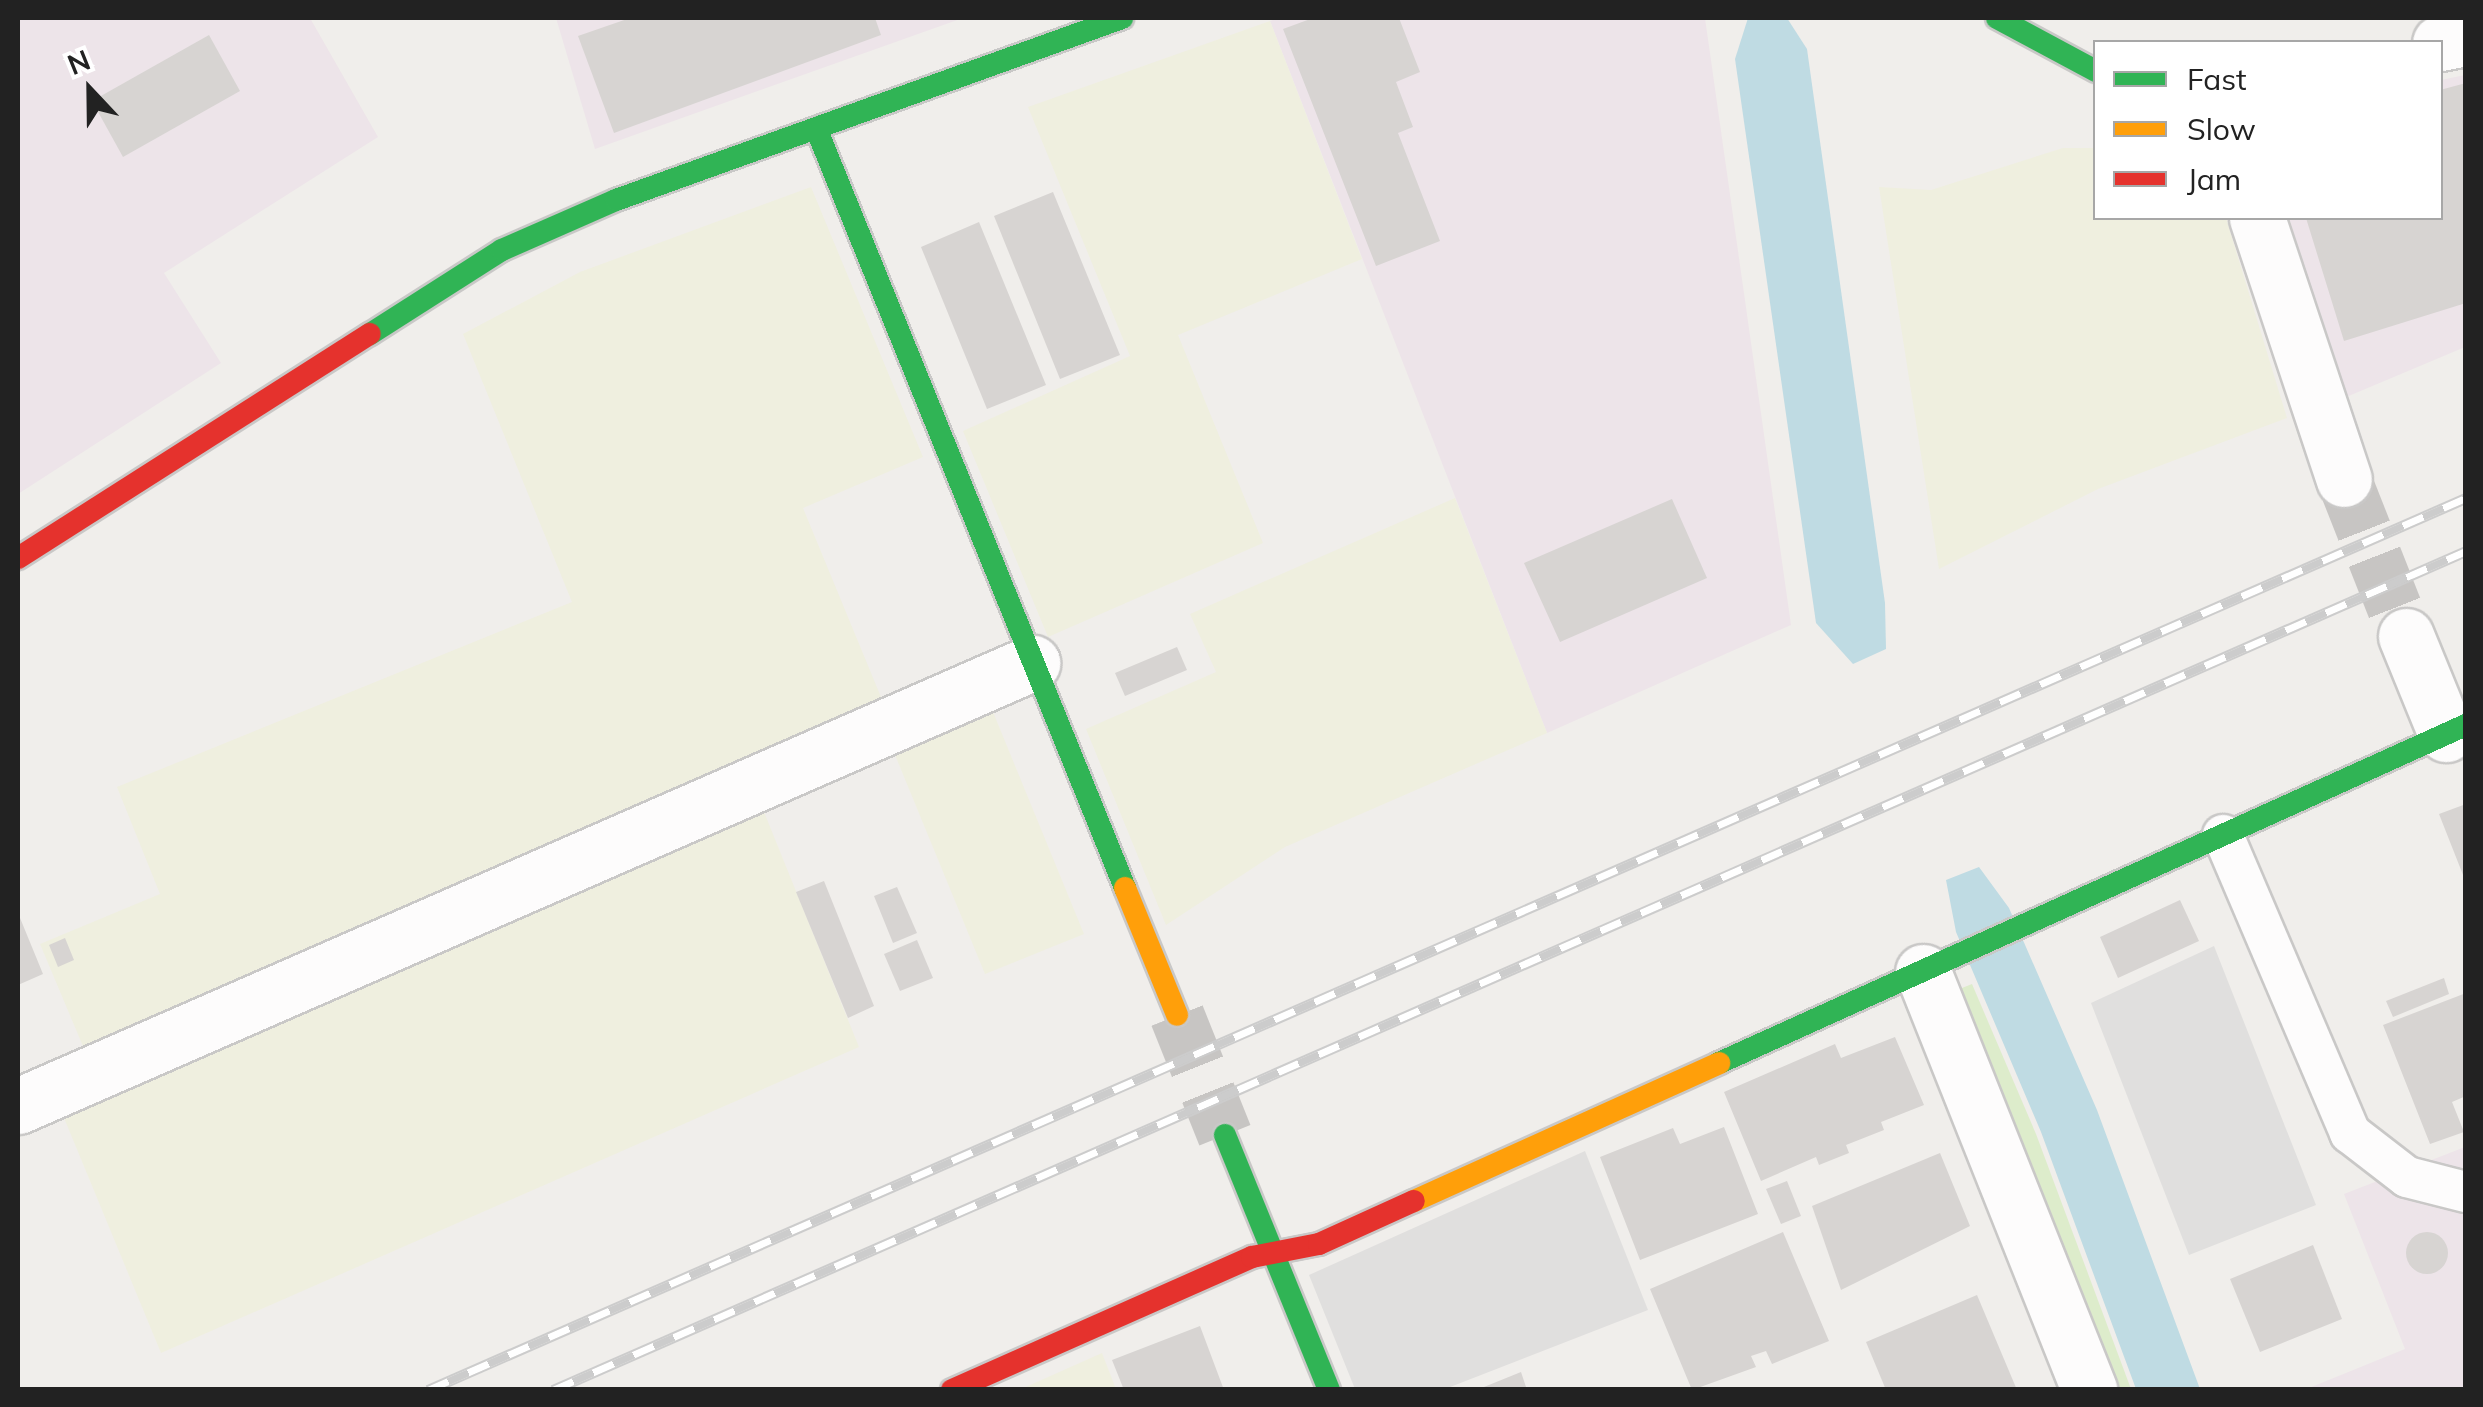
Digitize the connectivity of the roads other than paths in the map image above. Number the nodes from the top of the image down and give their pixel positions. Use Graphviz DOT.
graph roads {
  1 [pos="1122,18"];
  2 [pos="2012,22"];
  3 [pos="2093,69"];
  4 [pos="816,128"];
  5 [pos="2258,220"];
  6 [pos="2344,479"];
  7 [pos="18,558"];
  8 [pos="2406,636"];
  9 [pos="1032,664"];
  10 [pos="2456,730"];
  11 [pos="2224,836"];
  12 [pos="1941,964"];
  13 [pos="1177,1015"];
  14 [pos="18,1106"];
  15 [pos="1225,1134"];
  16 [pos="2466,1192"];
  17 [pos="1274,1253"];
  18 [pos="952,1390"];
  19 [pos="1329,1390"];
  20 [pos="2090,1390"];
  1 -- 4 [label="street"];
  2 -- 3 [label="street"];
  4 -- 7 [label="street"];
  4 -- 9 [label="street"];
  5 -- 6 [label="street"];
  8 -- 10 [label="street"];
  9 -- 13 [label="street"];
  9 -- 14 [label="street"];
  10 -- 11 [label="street"];
  11 -- 12 [label="street"];
  11 -- 16 [label="lane"];
  12 -- 17 [label="street"];
  12 -- 20 [label="street"];
  15 -- 17 [label="street"];
  17 -- 18 [label="street"];
  17 -- 19 [label="street"];
}
